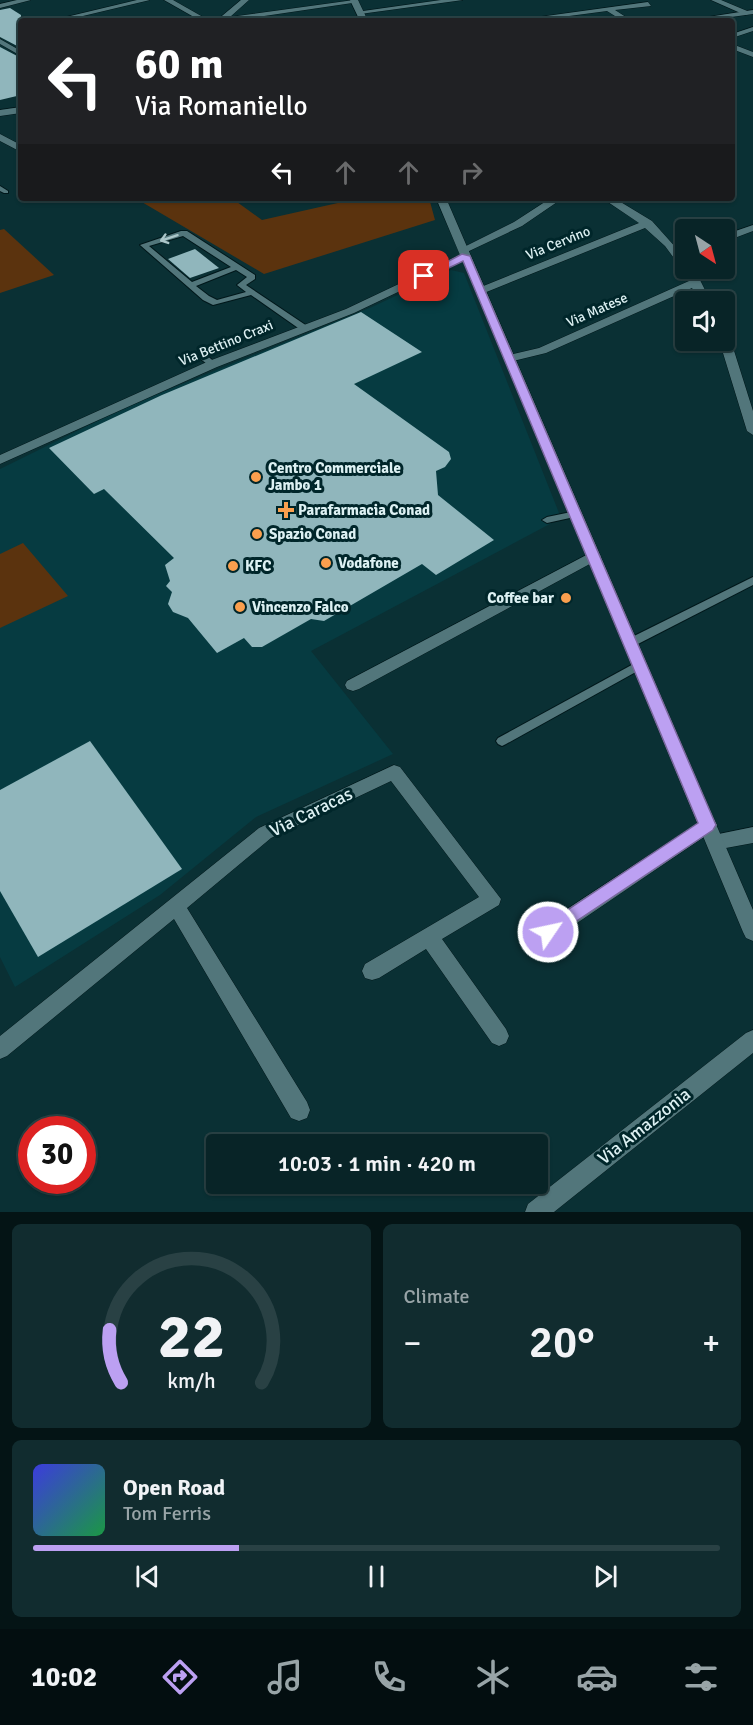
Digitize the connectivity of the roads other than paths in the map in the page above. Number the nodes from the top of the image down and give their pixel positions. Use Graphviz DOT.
graph roads {
  1 [pos="27,0"];
  2 [pos="146,0"];
  3 [pos="168,0"];
  4 [pos="245,0"];
  5 [pos="459,0"];
  6 [pos="605,0"];
  7 [pos="714,0"];
  8 [pos="355,1"];
  9 [pos="648,4"];
  10 [pos="0,6"];
  11 [pos="613,8"];
  12 [pos="360,12"];
  13 [pos="751,12"];
  14 [pos="66,18"];
  15 [pos="201,18"];
  16 [pos="222,18"];
  17 [pos="234,18"];
  18 [pos="363,18"];
  19 [pos="537,18"];
  20 [pos="625,18"];
  21 [pos="708,18"];
  22 [pos="753,29"];
  23 [pos="735,35"];
  24 [pos="0,41"];
  25 [pos="735,47"];
  26 [pos="18,52"];
  27 [pos="753,55"];
  28 [pos="18,110"];
  29 [pos="0,113"];
  30 [pos="0,137"];
  31 [pos="18,147"];
  32 [pos="0,188"];
  33 [pos="0,195"];
  34 [pos="442,201"];
  35 [pos="553,201"];
  36 [pos="612,201"];
  37 [pos="648,223"];
  38 [pos="753,228"];
  39 [pos="735,235"];
  40 [pos="668,242"];
  41 [pos="675,244"];
  42 [pos="675,252"];
  43 [pos="464,253"];
  44 [pos="238,267"];
  45 [pos="694,279"];
  46 [pos="696,282"];
  47 [pos="192,285"];
  48 [pos="480,291"];
  49 [pos="700,291"];
  50 [pos="251,293"];
  51 [pos="304,328"];
  52 [pos="728,351"];
  53 [pos="202,356"];
  54 [pos="509,358"];
  55 [pos="213,364"];
  56 [pos="753,431"];
  57 [pos="0,460"];
  58 [pos="576,514"];
  59 [pos="547,520"];
  60 [pos="594,556"];
  61 [pos="753,581"];
  62 [pos="630,643"];
  63 [pos="639,665"];
  64 [pos="353,684"];
  65 [pos="502,741"];
  66 [pos="711,834"];
  67 [pos="753,835"];
  68 [pos="176,906"];
  69 [pos="548,932"];
  70 [pos="753,932"];
  71 [pos="429,937"];
  72 [pos="372,971"];
  73 [pos="499,1036"];
  74 [pos="753,1040"];
  75 [pos="0,1049"];
  76 [pos="299,1110"];
  77 [pos="536,1212"];
  1 -- 10 [label="street"];
  2 -- 14 [label="street"];
  3 -- 15 [label="street"];
  4 -- 16 [label="street"];
  5 -- 12 [label="street"];
  6 -- 11 [label="street"];
  7 -- 13 [label="street"];
  8 -- 12 [label="street"];
  8 -- 17 [label="street"];
  9 -- 11 [label="street"];
  11 -- 19 [label="street"];
  11 -- 20 [label="street"];
  12 -- 18 [label="street"];
  13 -- 21 [label="street"];
  22 -- 23 [label="street"];
  24 -- 26 [label="street"];
  25 -- 27 [label="street"];
  28 -- 29 [label="street"];
  30 -- 31 [label="street"];
  32 -- 33 [label="lane"];
  34 -- 43 [label="street"];
  35 -- 43 [label="street, Via Bettino Craxi"];
  36 -- 37 [label="street"];
  37 -- 40 [label="street"];
  37 -- 48 [label="street, Via Cervino"];
  38 -- 39 [label="street"];
  40 -- 41 [label="street"];
  40 -- 42 [label="street"];
  43 -- 48 [label="street"];
  43 -- 51 [label="street, Via Bettino Craxi"];
  44 -- 47 [label="lane"];
  44 -- 47 [label="lane, one-way"];
  44 -- 50 [label="lane"];
  45 -- 46 [label="street"];
  46 -- 49 [label="street"];
  46 -- 54 [label="street, Via Matese"];
  47 -- 50 [label="lane"];
  48 -- 54 [label="street"];
  50 -- 51 [label="lane"];
  51 -- 55 [label="street, Via Bettino Craxi"];
  52 -- 56 [label="street"];
  53 -- 55 [label="lane"];
  54 -- 58 [label="street"];
  55 -- 57 [label="street, Via Bettino Craxi"];
  58 -- 59 [label="lane"];
  58 -- 60 [label="street"];
  60 -- 62 [label="street"];
  60 -- 64 [label="street"];
  61 -- 62 [label="lane"];
  62 -- 63 [label="street"];
  63 -- 65 [label="lane"];
  63 -- 66 [label="street"];
  66 -- 67 [label="street"];
  66 -- 69 [label="street"];
  66 -- 70 [label="street"];
  68 -- 71 [label="street, Via Caracas"];
  68 -- 75 [label="street, Via Caracas"];
  68 -- 76 [label="street"];
  71 -- 72 [label="street, Via Caracas"];
  71 -- 73 [label="street"];
  74 -- 77 [label="street, Via Amazzonia"];
}
